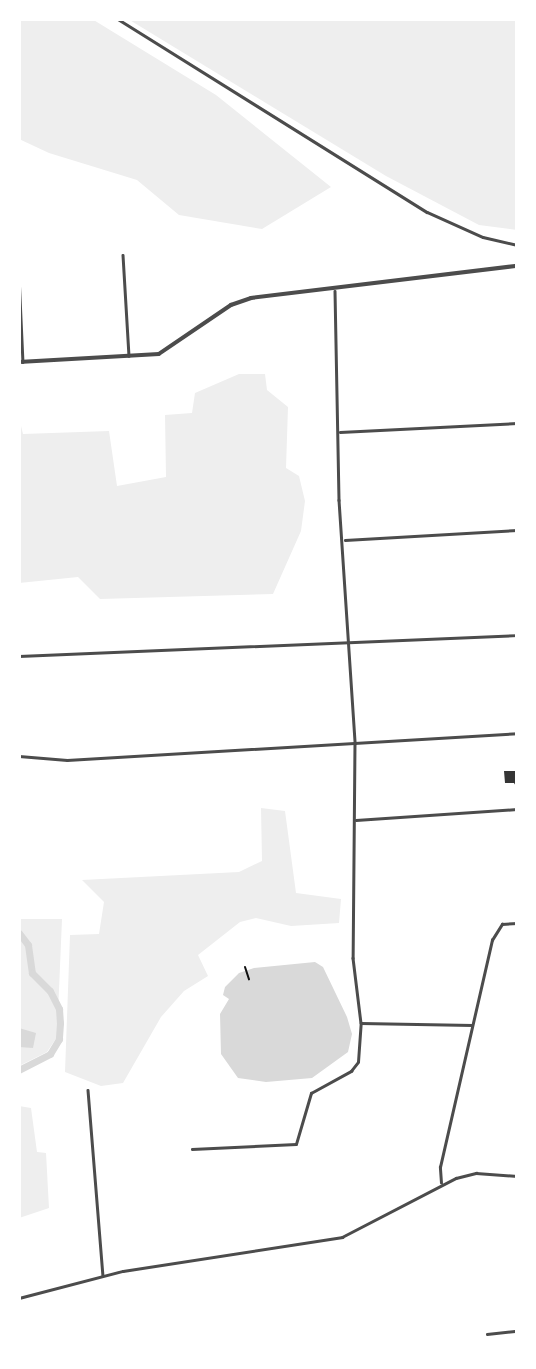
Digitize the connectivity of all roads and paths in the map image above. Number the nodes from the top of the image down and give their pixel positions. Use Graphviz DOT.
graph roads {
  1 [pos="118,19"];
  2 [pos="517,245"];
  3 [pos="123,255"];
  4 [pos="517,266"];
  5 [pos="19,275"];
  6 [pos="335,291"];
  7 [pos="129,356"];
  8 [pos="21,362"];
  9 [pos="517,423"];
  10 [pos="340,432"];
  11 [pos="517,530"];
  12 [pos="344,540"];
  13 [pos="517,635"];
  14 [pos="348,644"];
  15 [pos="19,656"];
  16 [pos="517,733"];
  17 [pos="355,743"];
  18 [pos="19,756"];
  19 [pos="517,808"];
  20 [pos="355,821"];
  21 [pos="517,923"];
  22 [pos="245,967"];
  23 [pos="249,979"];
  24 [pos="361,1023"];
  25 [pos="472,1025"];
  26 [pos="88,1090"];
  27 [pos="192,1149"];
  28 [pos="517,1176"];
  29 [pos="441,1183"];
  30 [pos="103,1275"];
  31 [pos="19,1298"];
  32 [pos="517,1331"];
  33 [pos="487,1334"];
  1 -- 2 [label="street"];
  3 -- 7 [label="street"];
  4 -- 6 [label="street"];
  5 -- 8 [label="street"];
  6 -- 7 [label="street"];
  6 -- 10 [label="street"];
  7 -- 8 [label="street"];
  9 -- 10 [label="street"];
  10 -- 12 [label="street"];
  11 -- 12 [label="street"];
  12 -- 14 [label="street"];
  13 -- 14 [label="street"];
  14 -- 15 [label="street"];
  14 -- 17 [label="street"];
  16 -- 17 [label="street"];
  17 -- 18 [label="street"];
  17 -- 20 [label="street"];
  19 -- 20 [label="street"];
  20 -- 24 [label="street"];
  21 -- 25 [label="street"];
  22 -- 23 [label="path"];
  24 -- 25 [label="street"];
  24 -- 27 [label="street"];
  25 -- 29 [label="street"];
  26 -- 30 [label="street"];
  28 -- 29 [label="street"];
  29 -- 30 [label="street"];
  30 -- 31 [label="street"];
  32 -- 33 [label="street"];
}
